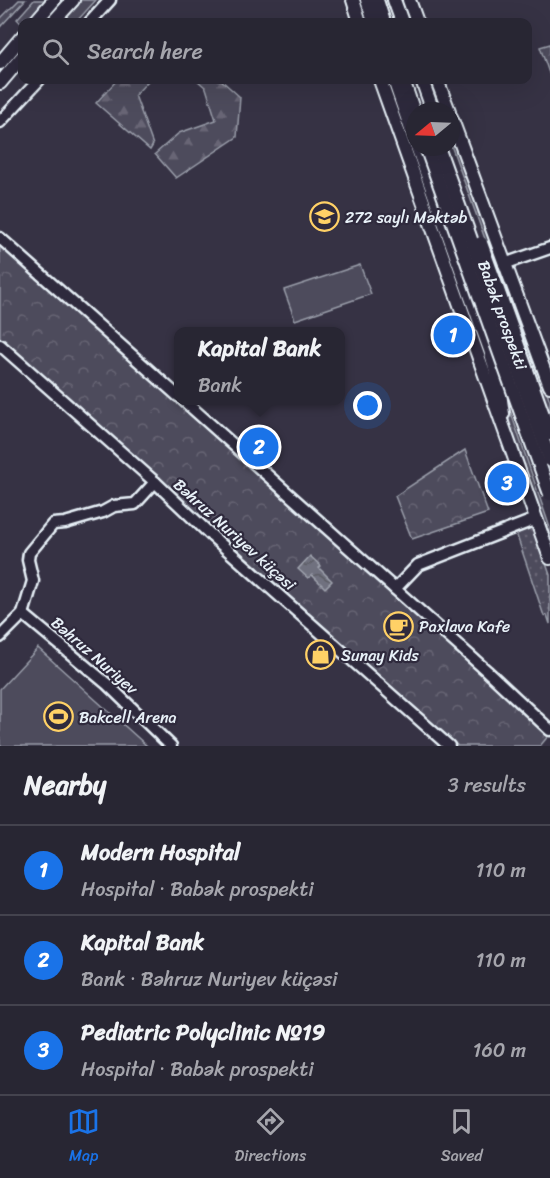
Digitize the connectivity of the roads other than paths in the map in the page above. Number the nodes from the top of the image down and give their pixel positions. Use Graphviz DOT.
graph roads {
  1 [pos="54,0"];
  2 [pos="72,0"];
  3 [pos="110,0"];
  4 [pos="353,0"];
  5 [pos="367,0"];
  6 [pos="377,0"];
  7 [pos="388,0"];
  8 [pos="394,0"];
  9 [pos="409,0"];
  10 [pos="38,18"];
  11 [pos="56,18"];
  12 [pos="94,18"];
  13 [pos="359,18"];
  14 [pos="373,18"];
  15 [pos="383,18"];
  16 [pos="395,18"];
  17 [pos="401,18"];
  18 [pos="416,18"];
  19 [pos="18,42"];
  20 [pos="18,62"];
  21 [pos="0,63"];
  22 [pos="0,83"];
  23 [pos="35,84"];
  24 [pos="381,84"];
  25 [pos="395,84"];
  26 [pos="404,84"];
  27 [pos="416,84"];
  28 [pos="423,84"];
  29 [pos="439,84"];
  30 [pos="411,102"];
  31 [pos="422,102"];
  32 [pos="430,102"];
  33 [pos="446,102"];
  34 [pos="406,115"];
  35 [pos="0,122"];
  36 [pos="460,142"];
  37 [pos="420,156"];
  38 [pos="429,156"];
  39 [pos="441,156"];
  40 [pos="449,156"];
  41 [pos="0,238"];
  42 [pos="550,248"];
  43 [pos="504,264"];
  44 [pos="515,294"];
  45 [pos="0,345"];
  46 [pos="490,350"];
  47 [pos="550,386"];
  48 [pos="174,392"];
  49 [pos="189,405"];
  50 [pos="503,428"];
  51 [pos="550,434"];
  52 [pos="550,460"];
  53 [pos="155,482"];
  54 [pos="550,494"];
  55 [pos="536,519"];
  56 [pos="550,558"];
  57 [pos="395,589"];
  58 [pos="23,614"];
  59 [pos="0,637"];
  60 [pos="550,730"];
  61 [pos="171,746"];
  62 [pos="449,746"];
  1 -- 10 [label="main road"];
  2 -- 11 [label="main road"];
  3 -- 12 [label="street"];
  4 -- 13 [label="main road"];
  5 -- 14 [label="main road"];
  6 -- 15 [label="main road"];
  7 -- 16 [label="main road"];
  8 -- 17 [label="main road"];
  9 -- 18 [label="main road"];
  19 -- 21 [label="main road"];
  20 -- 22 [label="main road"];
  23 -- 35 [label="street"];
  24 -- 50 [label="main road"];
  25 -- 34 [label="main road"];
  26 -- 30 [label="main road"];
  27 -- 31 [label="main road"];
  28 -- 32 [label="main road"];
  29 -- 33 [label="main road"];
  36 -- 43 [label="main road, Babək prospekti"];
  37 -- 46 [label="main road"];
  38 -- 54 [label="main road, Babək prospekti, bridge"];
  39 -- 52 [label="main road, Babək prospekti, bridge"];
  40 -- 51 [label="main road, bridge"];
  41 -- 48 [label="street"];
  42 -- 43 [label="street"];
  43 -- 44 [label="main road, Babək prospekti"];
  44 -- 46 [label="main road"];
  44 -- 47 [label="main road, Babək prospekti"];
  45 -- 53 [label="street, Bəhruz Nuriyev küçəsi"];
  46 -- 50 [label="main road"];
  49 -- 57 [label="street"];
  50 -- 55 [label="main road"];
  53 -- 58 [label="street"];
  53 -- 62 [label="street, Bəhruz Nuriyev küçəsi"];
  55 -- 56 [label="main road"];
  55 -- 57 [label="street"];
  57 -- 60 [label="street"];
  58 -- 59 [label="street"];
  58 -- 61 [label="street, Bəhruz Nuriyev"];
}
